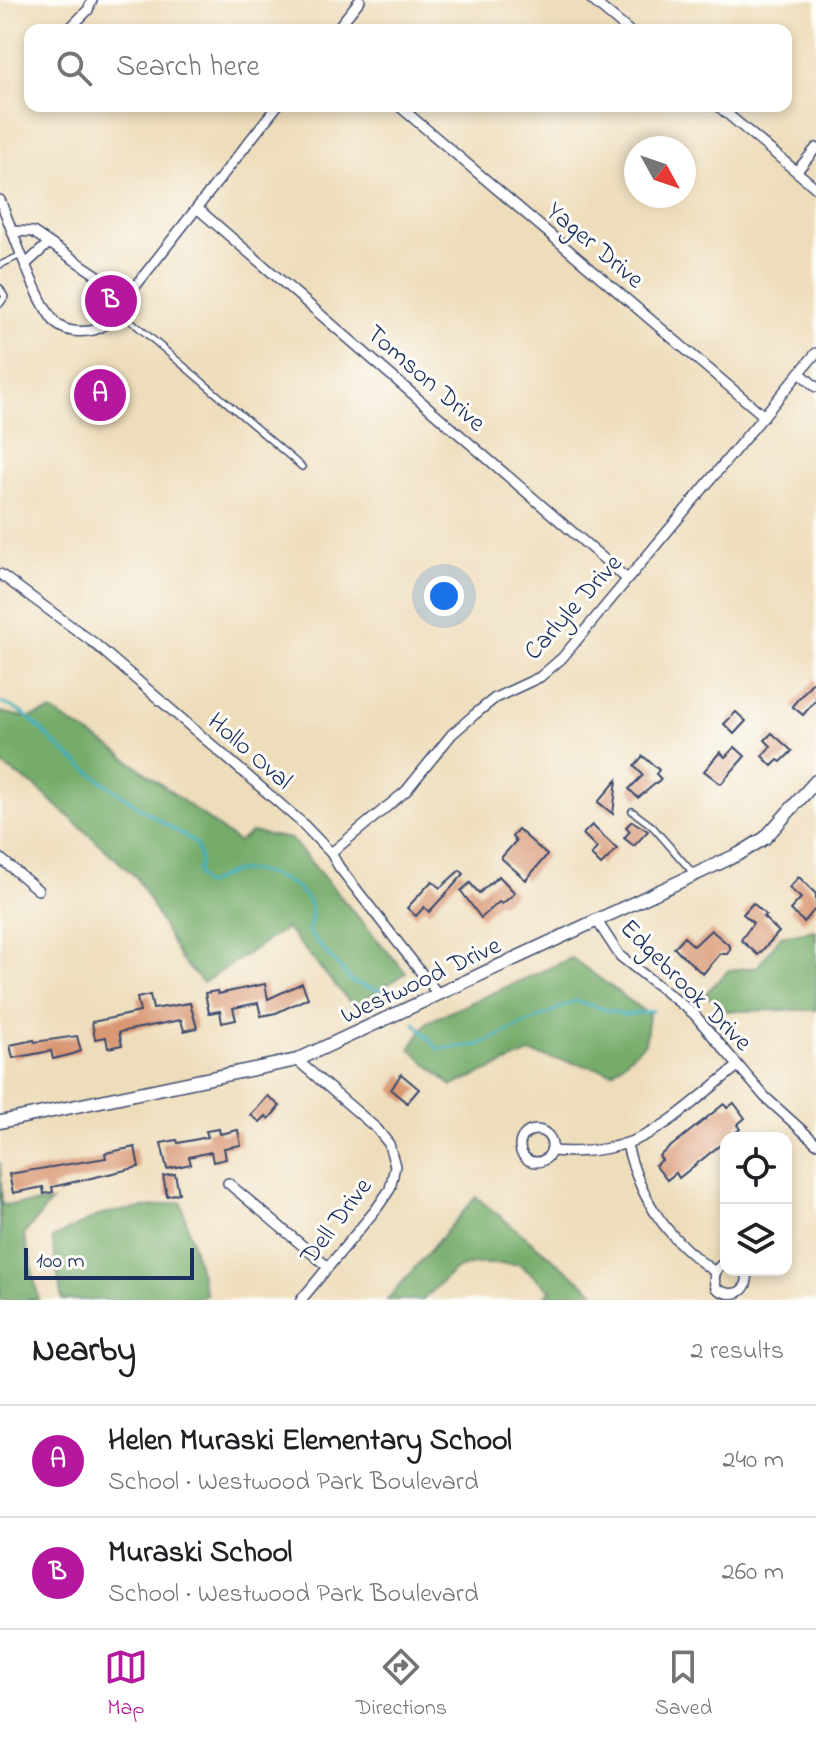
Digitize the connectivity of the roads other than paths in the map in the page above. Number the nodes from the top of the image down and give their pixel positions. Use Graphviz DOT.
graph roads {
  1 [pos="92,0"];
  2 [pos="360,0"];
  3 [pos="592,0"];
  4 [pos="74,24"];
  5 [pos="341,24"];
  6 [pos="621,24"];
  7 [pos="272,112"];
  8 [pos="406,112"];
  9 [pos="725,112"];
  10 [pos="816,148"];
  11 [pos="797,171"];
  12 [pos="816,188"];
  13 [pos="0,200"];
  14 [pos="197,208"];
  15 [pos="13,231"];
  16 [pos="49,243"];
  17 [pos="24,259"];
  18 [pos="0,265"];
  19 [pos="0,288"];
  20 [pos="134,288"];
  21 [pos="0,304"];
  22 [pos="118,314"];
  23 [pos="816,353"];
  24 [pos="800,373"];
  25 [pos="816,387"];
  26 [pos="764,416"];
  27 [pos="302,467"];
  28 [pos="0,574"];
  29 [pos="627,579"];
  30 [pos="816,781"];
  31 [pos="632,811"];
  32 [pos="331,853"];
  33 [pos="0,858"];
  34 [pos="695,875"];
  35 [pos="38,890"];
  36 [pos="597,921"];
  37 [pos="438,994"];
  38 [pos="297,1060"];
  39 [pos="738,1066"];
  40 [pos="0,1122"];
  41 [pos="816,1143"];
  42 [pos="627,1145"];
  43 [pos="551,1151"];
  44 [pos="228,1183"];
  45 [pos="328,1267"];
  46 [pos="720,1267"];
  47 [pos="715,1272"];
  48 [pos="746,1276"];
  49 [pos="301,1300"];
  1 -- 4 [label="street"];
  2 -- 5 [label="street"];
  3 -- 6 [label="street"];
  7 -- 14 [label="street"];
  8 -- 26 [label="street, Yager Drive"];
  9 -- 11 [label="street"];
  10 -- 11 [label="street"];
  11 -- 12 [label="street"];
  13 -- 15 [label="street"];
  14 -- 20 [label="street"];
  14 -- 29 [label="street, Tomson Drive"];
  15 -- 16 [label="street"];
  15 -- 17 [label="street"];
  16 -- 17 [label="street"];
  16 -- 22 [label="street"];
  17 -- 18 [label="lane"];
  17 -- 22 [label="street"];
  19 -- 21 [label="lane"];
  22 -- 27 [label="lane"];
  23 -- 24 [label="street, Carlyle Drive"];
  24 -- 25 [label="street"];
  24 -- 26 [label="street, Carlyle Drive"];
  26 -- 29 [label="street, Carlyle Drive"];
  28 -- 32 [label="street, Hollo Oval"];
  29 -- 32 [label="street, Carlyle Drive"];
  30 -- 34 [label="street, Westwood Drive"];
  31 -- 34 [label="lane"];
  32 -- 37 [label="street, Hollo Oval"];
  33 -- 35 [label="street"];
  34 -- 36 [label="street, Westwood Drive"];
  36 -- 37 [label="street, Westwood Drive"];
  36 -- 39 [label="street, Edgebrook Drive"];
  37 -- 38 [label="street, Westwood Drive"];
  38 -- 40 [label="street, Westwood Drive"];
  38 -- 45 [label="street, Dell Drive"];
  39 -- 41 [label="street, Edgebrook Drive"];
  39 -- 42 [label="street"];
  42 -- 43 [label="street"];
  42 -- 47 [label="street"];
  44 -- 45 [label="street"];
  45 -- 49 [label="street, Dell Drive"];
  46 -- 47 [label="street"];
  47 -- 48 [label="street"];
}
